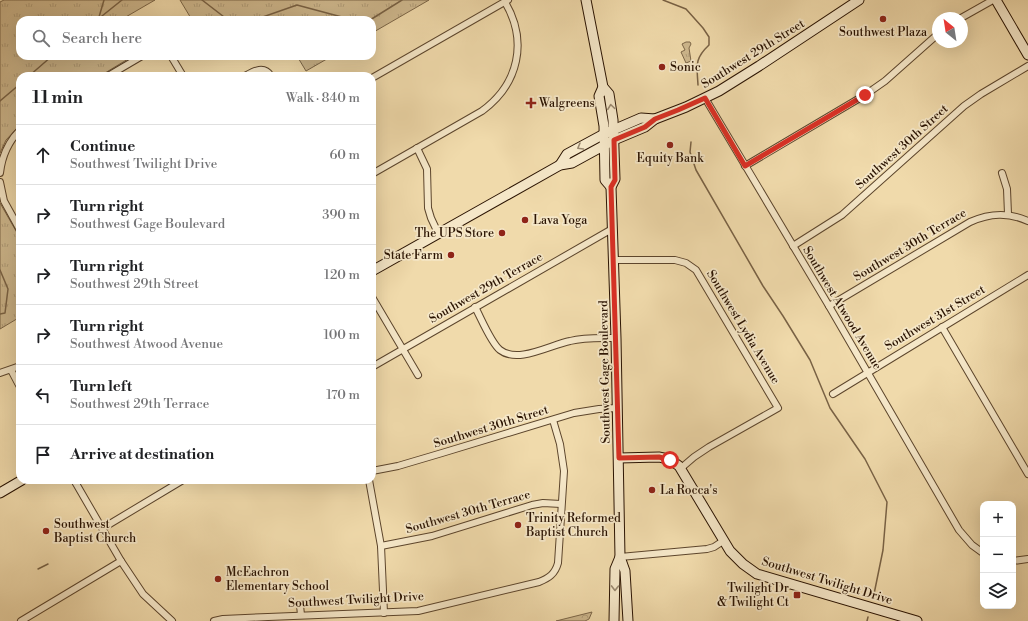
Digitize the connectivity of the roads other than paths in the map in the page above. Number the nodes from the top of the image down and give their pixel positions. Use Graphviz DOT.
graph roads {
  1 [pos="586,0"];
  2 [pos="858,0"];
  3 [pos="993,0"];
  4 [pos="996,0"];
  5 [pos="506,1"];
  6 [pos="968,14"];
  7 [pos="932,39"];
  8 [pos="1028,55"];
  9 [pos="135,60"];
  10 [pos="173,60"];
  11 [pos="1028,66"];
  12 [pos="115,72"];
  13 [pos="181,72"];
  14 [pos="252,72"];
  15 [pos="267,72"];
  16 [pos="376,76"];
  17 [pos="603,87"];
  18 [pos="705,98"];
  19 [pos="655,119"];
  20 [pos="614,129"];
  21 [pos="16,134"];
  22 [pos="604,134"];
  23 [pos="614,140"];
  24 [pos="604,145"];
  25 [pos="417,148"];
  26 [pos="560,165"];
  27 [pos="745,166"];
  28 [pos="376,172"];
  29 [pos="0,173"];
  30 [pos="1002,174"];
  31 [pos="0,182"];
  32 [pos="0,186"];
  33 [pos="611,187"];
  34 [pos="1008,214"];
  35 [pos="1028,221"];
  36 [pos="16,223"];
  37 [pos="612,229"];
  38 [pos="438,233"];
  39 [pos="793,246"];
  40 [pos="613,260"];
  41 [pos="376,269"];
  42 [pos="1028,275"];
  43 [pos="376,304"];
  44 [pos="829,306"];
  45 [pos="475,307"];
  46 [pos="942,327"];
  47 [pos="616,338"];
  48 [pos="403,349"];
  49 [pos="376,365"];
  50 [pos="16,368"];
  51 [pos="11,370"];
  52 [pos="867,372"];
  53 [pos="0,373"];
  54 [pos="418,375"];
  55 [pos="16,379"];
  56 [pos="833,394"];
  57 [pos="618,408"];
  58 [pos="553,420"];
  59 [pos="619,458"];
  60 [pos="680,469"];
  61 [pos="376,470"];
  62 [pos="1028,474"];
  63 [pos="16,484"];
  64 [pos="76,484"];
  65 [pos="170,484"];
  66 [pos="370,484"];
  67 [pos="0,493"];
  68 [pos="561,504"];
  69 [pos="103,528"];
  70 [pos="724,540"];
  71 [pos="381,546"];
  72 [pos="980,551"];
  73 [pos="620,557"];
  74 [pos="1028,559"];
  75 [pos="121,561"];
  76 [pos="1016,561"];
  77 [pos="300,605"];
  78 [pos="384,614"];
  79 [pos="301,616"];
  80 [pos="20,621"];
  81 [pos="172,621"];
  82 [pos="214,621"];
  83 [pos="614,621"];
  84 [pos="628,621"];
  85 [pos="917,621"];
  1 -- 17 [label="main road, Southwest Gage Boulevard"];
  2 -- 18 [label="main road, Southwest 29th Street"];
  3 -- 6 [label="street"];
  4 -- 8 [label="main road"];
  5 -- 16 [label="street"];
  5 -- 25 [label="street"];
  7 -- 27 [label="street"];
  9 -- 12 [label="street"];
  10 -- 13 [label="street"];
  11 -- 39 [label="street, Southwest 30th Street"];
  14 -- 15 [label="street"];
  20 -- 17 [label="main road, Southwest Gage Boulevard, one-way"];
  17 -- 22 [label="main road, Southwest Gage Boulevard"];
  18 -- 19 [label="main road, Southwest 29th Street"];
  18 -- 27 [label="street, Southwest Atwood Avenue"];
  19 -- 20 [label="main road, Southwest 29th Street"];
  19 -- 23 [label="main road, Southwest 29th Street"];
  20 -- 22 [label="main road, Southwest 29th Street"];
  20 -- 23 [label="main road, Southwest Gage Boulevard"];
  21 -- 29 [label="street"];
  22 -- 24 [label="main road, Southwest Gage Boulevard"];
  22 -- 26 [label="main road, Southwest 29th Street, one-way"];
  23 -- 24 [label="main road, Southwest 29th Street"];
  23 -- 33 [label="main road, Southwest Gage Boulevard"];
  24 -- 26 [label="main road, Southwest 29th Street"];
  24 -- 33 [label="main road, Southwest Gage Boulevard"];
  25 -- 28 [label="street"];
  25 -- 38 [label="street"];
  26 -- 38 [label="main road, Southwest 29th Street"];
  27 -- 39 [label="street, Southwest Atwood Avenue"];
  30 -- 34 [label="street"];
  31 -- 32 [label="street"];
  32 -- 36 [label="street"];
  33 -- 37 [label="main road, Southwest Gage Boulevard"];
  34 -- 35 [label="street, Southwest 30th Terrace"];
  34 -- 44 [label="street, Southwest 30th Terrace"];
  37 -- 40 [label="main road, Southwest Gage Boulevard"];
  37 -- 45 [label="street, Southwest 29th Terrace"];
  38 -- 41 [label="main road, Southwest 29th Street"];
  39 -- 44 [label="street, Southwest Atwood Avenue"];
  40 -- 47 [label="main road, Southwest Gage Boulevard"];
  40 -- 60 [label="street, Southwest Lydia Avenue"];
  42 -- 46 [label="street, Southwest 31st Street"];
  43 -- 48 [label="street"];
  44 -- 52 [label="street, Southwest Atwood Avenue"];
  45 -- 47 [label="street"];
  45 -- 48 [label="street, Southwest 29th Terrace"];
  46 -- 52 [label="street, Southwest 31st Street"];
  46 -- 62 [label="street"];
  47 -- 57 [label="main road, Southwest Gage Boulevard"];
  48 -- 49 [label="street, Southwest 29th Terrace"];
  48 -- 54 [label="street"];
  50 -- 51 [label="street"];
  51 -- 53 [label="street"];
  51 -- 55 [label="street"];
  52 -- 56 [label="street, Southwest 31st Street"];
  52 -- 72 [label="street, Southwest Atwood Avenue"];
  57 -- 58 [label="street, Southwest 30th Street"];
  57 -- 59 [label="main road, Southwest Gage Boulevard"];
  58 -- 61 [label="street, Southwest 30th Street"];
  58 -- 68 [label="street, Southwest Twilight Drive"];
  59 -- 60 [label="main road, Southwest Twilight Drive"];
  59 -- 73 [label="main road, Southwest Gage Boulevard"];
  60 -- 70 [label="main road, Southwest Twilight Drive"];
  63 -- 67 [label="main road"];
  64 -- 69 [label="street"];
  65 -- 69 [label="street"];
  66 -- 71 [label="street"];
  68 -- 71 [label="street, Southwest 30th Terrace"];
  68 -- 78 [label="street, Southwest Twilight Drive"];
  69 -- 75 [label="street"];
  70 -- 73 [label="street"];
  70 -- 85 [label="main road, Southwest Twilight Drive"];
  71 -- 78 [label="street"];
  73 -- 83 [label="main road, Southwest Gage Boulevard, one-way"];
  73 -- 84 [label="main road, Southwest Gage Boulevard"];
  74 -- 76 [label="street"];
  75 -- 80 [label="street"];
  75 -- 81 [label="street"];
  77 -- 79 [label="street"];
  78 -- 79 [label="street, Southwest Twilight Drive"];
  79 -- 82 [label="street, Southwest Twilight Drive"];
}
